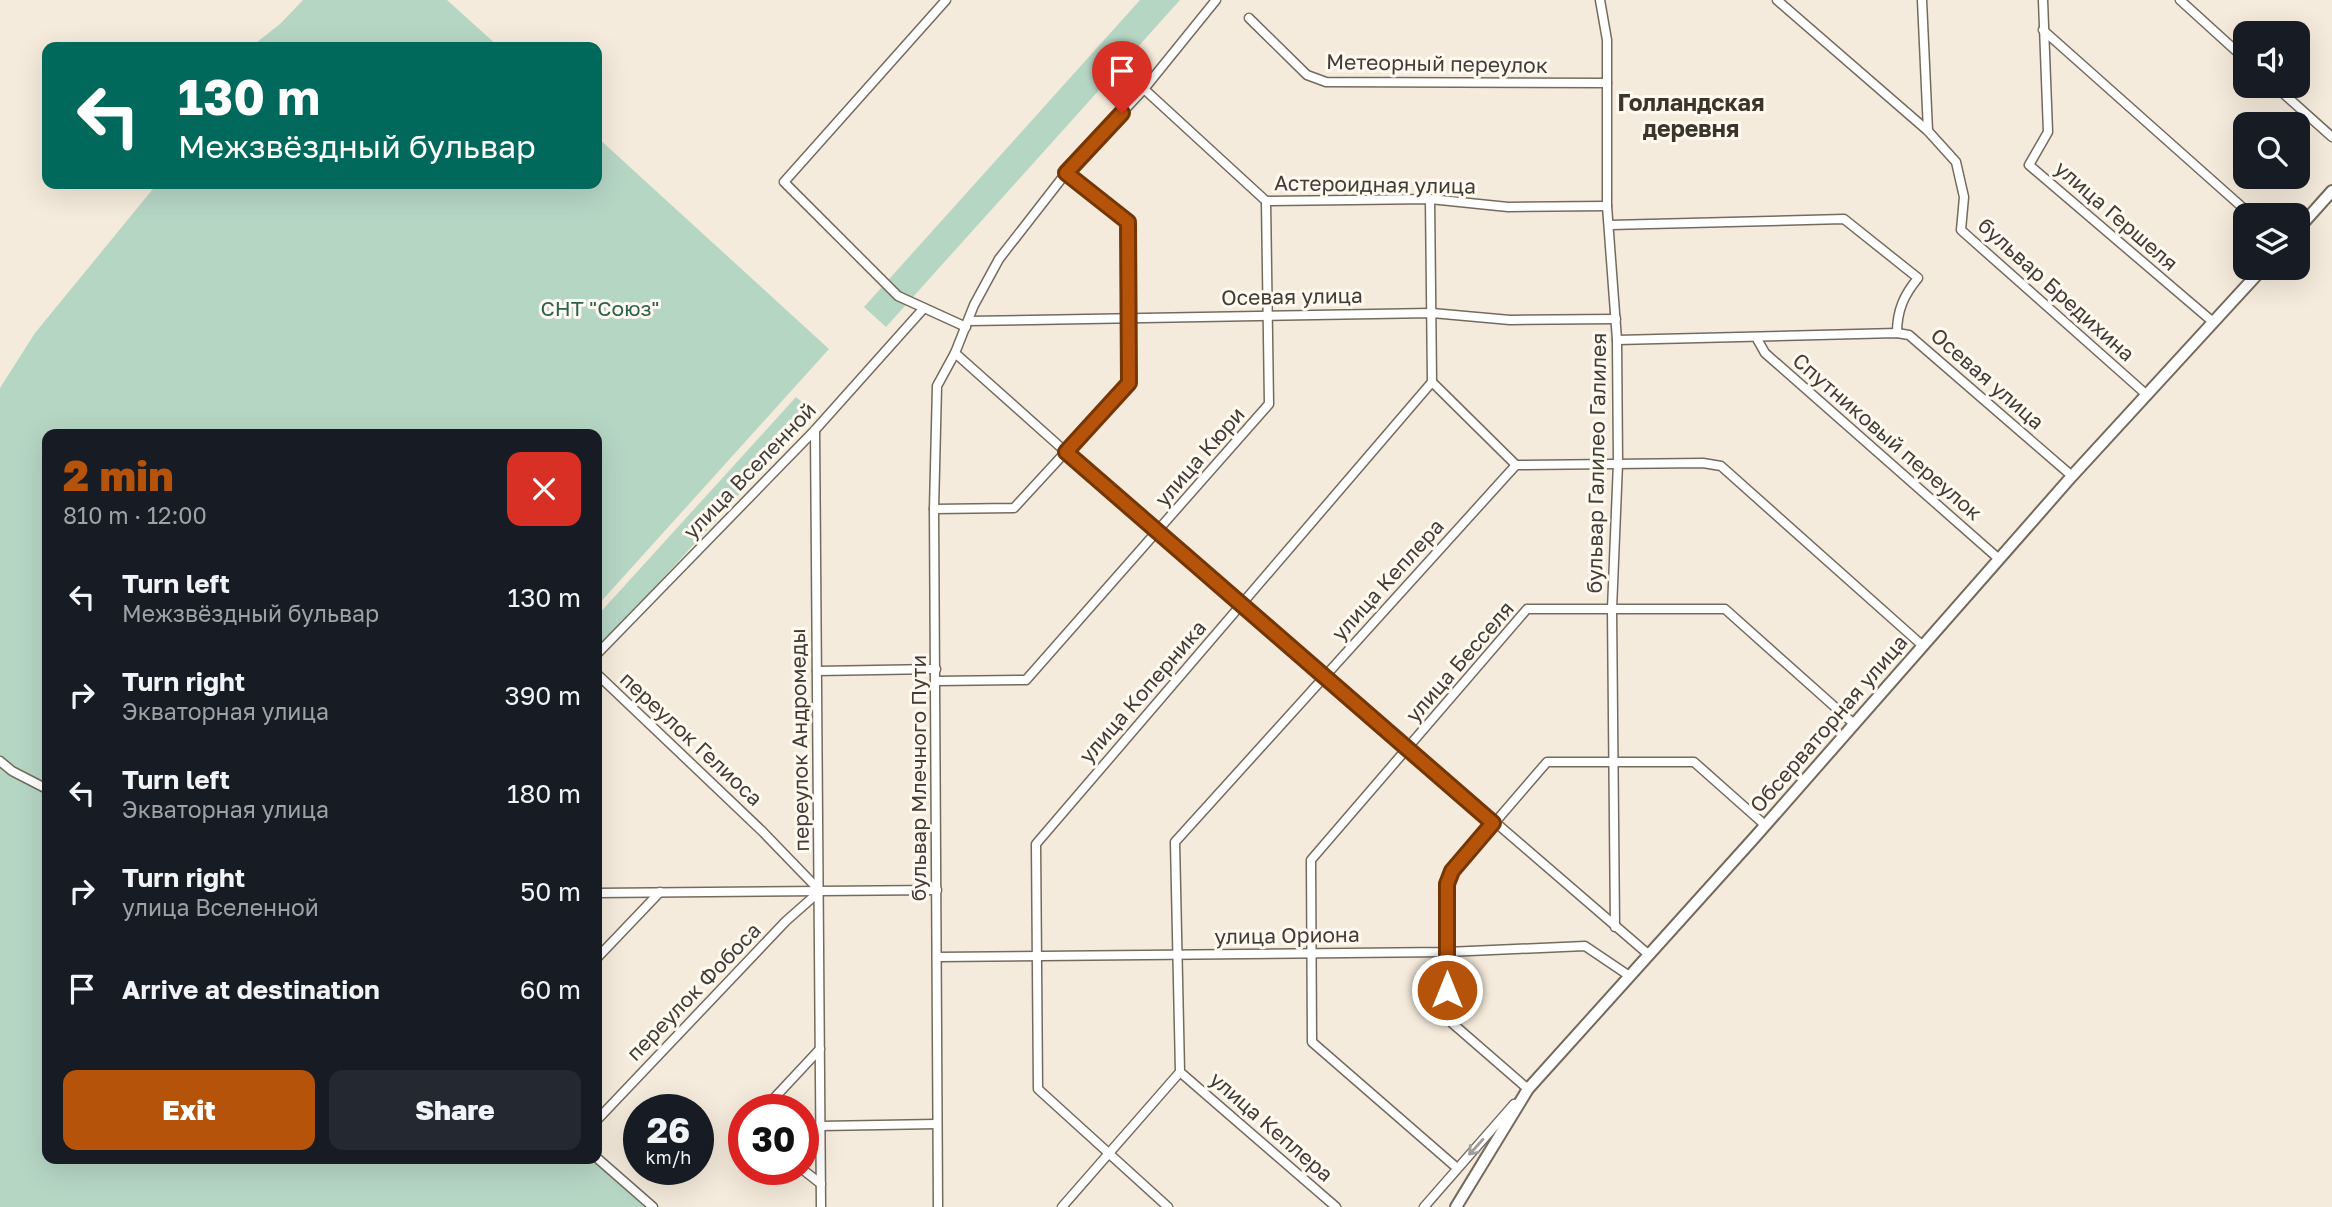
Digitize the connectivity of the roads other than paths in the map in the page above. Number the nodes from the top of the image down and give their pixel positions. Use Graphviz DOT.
graph roads {
  1 [pos="946,0"];
  2 [pos="1216,0"];
  3 [pos="1600,0"];
  4 [pos="1777,0"];
  5 [pos="1922,0"];
  6 [pos="2043,0"];
  7 [pos="2180,0"];
  8 [pos="1249,18"];
  9 [pos="2043,30"];
  10 [pos="2233,48"];
  11 [pos="1607,83"];
  12 [pos="1144,89"];
  13 [pos="2288,98"];
  14 [pos="1928,131"];
  15 [pos="2332,137"];
  16 [pos="1066,173"];
  17 [pos="2332,191"];
  18 [pos="1430,200"];
  19 [pos="1266,201"];
  20 [pos="2238,203"];
  21 [pos="1607,206"];
  22 [pos="2310,216"];
  23 [pos="1610,225"];
  24 [pos="2252,280"];
  25 [pos="923,308"];
  26 [pos="1432,313"];
  27 [pos="1268,315"];
  28 [pos="1129,317"];
  29 [pos="1616,319"];
  30 [pos="2213,322"];
  31 [pos="967,324"];
  32 [pos="1897,332"];
  33 [pos="1756,337"];
  34 [pos="1617,340"];
  35 [pos="955,353"];
  36 [pos="1432,382"];
  37 [pos="2147,395"];
  38 [pos="815,430"];
  39 [pos="1066,452"];
  40 [pos="1619,463"];
  41 [pos="1516,465"];
  42 [pos="2072,476"];
  43 [pos="934,509"];
  44 [pos="1157,531"];
  45 [pos="1999,559"];
  46 [pos="1242,604"];
  47 [pos="1612,609"];
  48 [pos="1923,646"];
  49 [pos="602,649"];
  50 [pos="936,669"];
  51 [pos="817,671"];
  52 [pos="1325,676"];
  53 [pos="602,679"];
  54 [pos="936,681"];
  55 [pos="1854,724"];
  56 [pos="1408,748"];
  57 [pos="0,761"];
  58 [pos="1615,763"];
  59 [pos="42,787"];
  60 [pos="1493,823"];
  61 [pos="1765,825"];
  62 [pos="937,890"];
  63 [pos="820,891"];
  64 [pos="602,892"];
  65 [pos="660,892"];
  66 [pos="1615,927"];
  67 [pos="1447,952"];
  68 [pos="602,953"];
  69 [pos="1311,953"];
  70 [pos="1648,954"];
  71 [pos="1178,955"];
  72 [pos="1037,956"];
  73 [pos="938,957"];
  74 [pos="1628,975"];
  75 [pos="820,1049"];
  76 [pos="1180,1072"];
  77 [pos="1528,1089"];
  78 [pos="778,1094"];
  79 [pos="602,1115"];
  80 [pos="937,1124"];
  81 [pos="821,1126"];
  82 [pos="1109,1153"];
  83 [pos="602,1162"];
  84 [pos="1458,1168"];
  85 [pos="821,1184"];
  86 [pos="653,1207"];
  87 [pos="821,1207"];
  88 [pos="938,1207"];
  89 [pos="1062,1207"];
  90 [pos="1168,1207"];
  91 [pos="1336,1207"];
  92 [pos="1424,1207"];
  93 [pos="1456,1207"];
  1 -- 25 [label="street"];
  2 -- 12 [label="street"];
  3 -- 11 [label="street, бульвар Галилео Галилея"];
  4 -- 14 [label="street"];
  5 -- 14 [label="street"];
  6 -- 9 [label="street, улица Гершеля"];
  7 -- 10 [label="street"];
  8 -- 11 [label="street, Метеорный переулок"];
  9 -- 20 [label="street"];
  9 -- 30 [label="street, улица Гершеля"];
  11 -- 21 [label="street, бульвар Галилео Галилея"];
  12 -- 16 [label="street"];
  12 -- 19 [label="street, Астероидная улица"];
  13 -- 15 [label="street"];
  14 -- 37 [label="street, бульвар Бредихина"];
  16 -- 28 [label="street"];
  16 -- 31 [label="street"];
  17 -- 22 [label="main road"];
  18 -- 19 [label="street, Астероидная улица"];
  18 -- 21 [label="street, Астероидная улица"];
  18 -- 26 [label="street"];
  19 -- 27 [label="street, улица Кюри"];
  21 -- 23 [label="street, бульвар Галилео Галилея"];
  23 -- 29 [label="street, бульвар Галилео Галилея"];
  23 -- 32 [label="street"];
  24 -- 30 [label="main road, Обсерваторная улица"];
  25 -- 31 [label="street"];
  25 -- 38 [label="street, улица Вселенной"];
  26 -- 27 [label="street, Осевая улица"];
  26 -- 29 [label="street, Осевая улица"];
  26 -- 36 [label="street"];
  27 -- 28 [label="street, Осевая улица"];
  27 -- 44 [label="street, улица Кюри"];
  28 -- 31 [label="street, Осевая улица"];
  28 -- 39 [label="street"];
  29 -- 34 [label="street, бульвар Галилео Галилея"];
  30 -- 37 [label="main road, Обсерваторная улица"];
  31 -- 35 [label="street"];
  32 -- 33 [label="street, Осевая улица"];
  32 -- 42 [label="street, Осевая улица"];
  33 -- 34 [label="street, Осевая улица"];
  33 -- 45 [label="street, Спутниковый переулок"];
  34 -- 40 [label="street, бульвар Галилео Галилея"];
  35 -- 39 [label="street"];
  35 -- 43 [label="street, бульвар Млечного Пути"];
  36 -- 41 [label="street"];
  36 -- 46 [label="street, улица Коперника"];
  37 -- 42 [label="main road, Обсерваторная улица"];
  38 -- 49 [label="street, улица Вселенной"];
  38 -- 51 [label="street, переулок Андромеды"];
  39 -- 43 [label="street"];
  39 -- 44 [label="street"];
  40 -- 41 [label="street"];
  40 -- 47 [label="street, бульвар Галилео Галилея"];
  40 -- 48 [label="street"];
  41 -- 52 [label="street, улица Кеплера"];
  42 -- 45 [label="main road, Обсерваторная улица"];
  43 -- 50 [label="street, бульвар Млечного Пути"];
  44 -- 46 [label="street"];
  44 -- 54 [label="street, улица Кюри"];
  45 -- 48 [label="main road, Обсерваторная улица"];
  46 -- 52 [label="street"];
  46 -- 72 [label="street, улица Коперника"];
  47 -- 55 [label="street, улица Бесселя"];
  47 -- 56 [label="street, улица Бесселя"];
  47 -- 58 [label="street, бульвар Галилео Галилея"];
  48 -- 55 [label="main road, Обсерваторная улица"];
  50 -- 51 [label="street"];
  50 -- 54 [label="street, бульвар Млечного Пути"];
  51 -- 63 [label="street, переулок Андромеды"];
  52 -- 56 [label="street"];
  52 -- 71 [label="street, улица Кеплера"];
  53 -- 63 [label="street, переулок Гелиоса"];
  54 -- 62 [label="street, бульвар Млечного Пути"];
  55 -- 61 [label="main road, Обсерваторная улица"];
  56 -- 60 [label="street"];
  56 -- 69 [label="street, улица Бесселя"];
  57 -- 59 [label="street"];
  58 -- 60 [label="street"];
  58 -- 61 [label="street"];
  58 -- 66 [label="street, бульвар Галилео Галилея"];
  60 -- 66 [label="street"];
  60 -- 67 [label="street"];
  61 -- 70 [label="main road, Обсерваторная улица"];
  62 -- 63 [label="street"];
  62 -- 73 [label="street, бульвар Млечного Пути"];
  63 -- 65 [label="street"];
  63 -- 75 [label="street, переулок Андромеды"];
  63 -- 79 [label="street, переулок Фобоса"];
  64 -- 65 [label="street"];
  65 -- 68 [label="street"];
  66 -- 70 [label="street"];
  67 -- 69 [label="street, улица Ориона"];
  67 -- 74 [label="street, улица Ориона"];
  67 -- 77 [label="street"];
  69 -- 71 [label="street, улица Ориона"];
  69 -- 84 [label="street, улица Бесселя"];
  70 -- 74 [label="main road, Обсерваторная улица"];
  71 -- 72 [label="street, улица Ориона"];
  71 -- 76 [label="street, улица Кеплера"];
  72 -- 73 [label="street, улица Ориона"];
  72 -- 82 [label="street, улица Коперника"];
  73 -- 80 [label="street, бульвар Млечного Пути"];
  74 -- 77 [label="main road, Обсерваторная улица"];
  75 -- 78 [label="street"];
  75 -- 81 [label="street, переулок Андромеды"];
  76 -- 82 [label="street"];
  76 -- 91 [label="street, улица Кеплера"];
  77 -- 84 [label="street, Обсерваторная улица, one-way"];
  77 -- 93 [label="main road"];
  80 -- 81 [label="street"];
  80 -- 88 [label="street, бульвар Млечного Пути"];
  81 -- 85 [label="street, переулок Андромеды"];
  82 -- 89 [label="street"];
  82 -- 90 [label="street, улица Коперника"];
  83 -- 86 [label="street"];
  84 -- 92 [label="street, Обсерваторная улица"];
  85 -- 87 [label="street, переулок Андромеды"];
}
